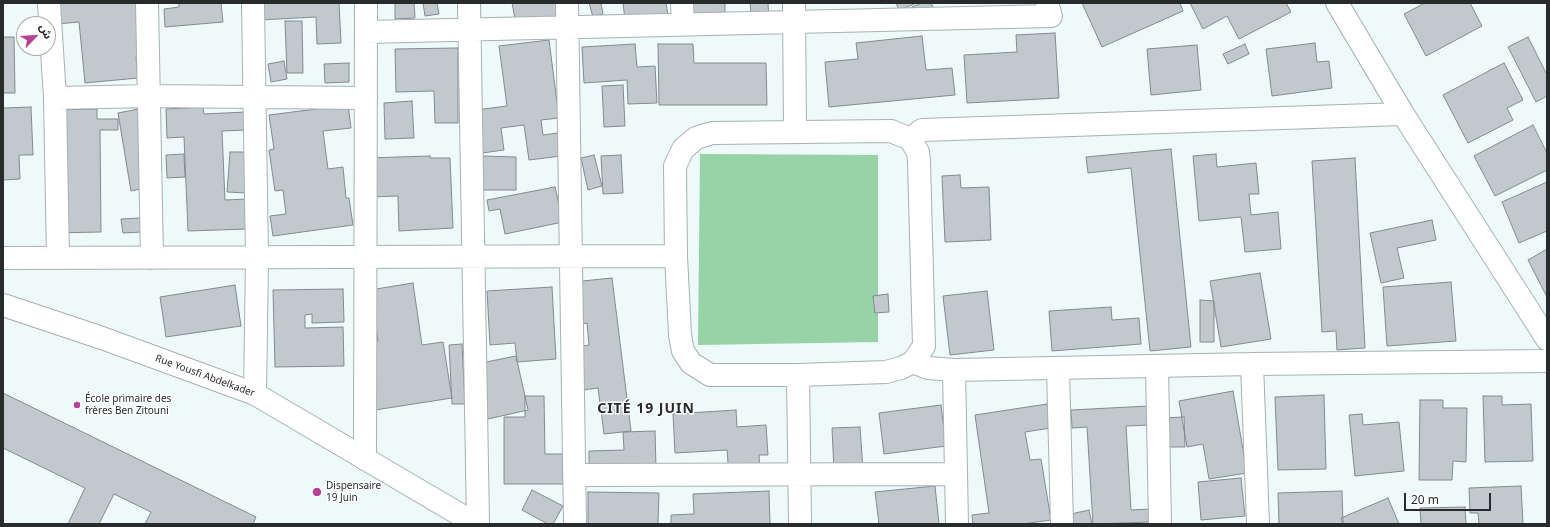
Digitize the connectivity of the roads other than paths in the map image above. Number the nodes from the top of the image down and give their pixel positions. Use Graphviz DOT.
graph roads {
  1 [pos="49,3"];
  2 [pos="146,3"];
  3 [pos="253,3"];
  4 [pos="366,3"];
  5 [pos="470,3"];
  6 [pos="567,3"];
  7 [pos="682,3"];
  8 [pos="1047,3"];
  9 [pos="1337,3"];
  10 [pos="795,13"];
  11 [pos="683,25"];
  12 [pos="568,28"];
  13 [pos="470,30"];
  14 [pos="366,32"];
  15 [pos="149,96"];
  16 [pos="254,97"];
  17 [pos="55,98"];
  18 [pos="366,98"];
  19 [pos="1403,114"];
  20 [pos="795,132"];
  21 [pos="910,139"];
  22 [pos="571,256"];
  23 [pos="676,256"];
  24 [pos="365,257"];
  25 [pos="474,257"];
  26 [pos="3,258"];
  27 [pos="58,258"];
  28 [pos="152,258"];
  29 [pos="257,258"];
  30 [pos="3,305"];
  31 [pos="1547,339"];
  32 [pos="1547,361"];
  33 [pos="913,362"];
  34 [pos="1252,364"];
  35 [pos="1157,368"];
  36 [pos="1058,369"];
  37 [pos="954,370"];
  38 [pos="798,375"];
  39 [pos="255,394"];
  40 [pos="364,459"];
  41 [pos="956,474"];
  42 [pos="575,475"];
  43 [pos="800,475"];
  44 [pos="477,524"];
  45 [pos="575,524"];
  46 [pos="800,524"];
  47 [pos="957,524"];
  48 [pos="1062,524"];
  49 [pos="1160,524"];
  50 [pos="1258,524"];
  1 -- 17 [label="street"];
  2 -- 15 [label="street"];
  3 -- 16 [label="street"];
  4 -- 14 [label="street"];
  5 -- 13 [label="street"];
  6 -- 12 [label="street"];
  7 -- 11 [label="street"];
  8 -- 10 [label="street"];
  9 -- 19 [label="street"];
  10 -- 11 [label="street"];
  10 -- 20 [label="street"];
  11 -- 12 [label="street"];
  12 -- 13 [label="street"];
  12 -- 22 [label="street"];
  13 -- 14 [label="street"];
  13 -- 25 [label="street"];
  14 -- 18 [label="street"];
  15 -- 16 [label="street"];
  15 -- 17 [label="street"];
  15 -- 28 [label="street"];
  16 -- 18 [label="street"];
  16 -- 29 [label="street"];
  17 -- 27 [label="street"];
  18 -- 24 [label="street"];
  19 -- 21 [label="street"];
  19 -- 31 [label="street"];
  20 -- 21 [label="street"];
  20 -- 23 [label="street"];
  21 -- 33 [label="street"];
  22 -- 23 [label="street"];
  22 -- 25 [label="street"];
  22 -- 42 [label="street"];
  23 -- 38 [label="street"];
  24 -- 25 [label="street"];
  24 -- 29 [label="street"];
  24 -- 40 [label="street"];
  25 -- 44 [label="street"];
  26 -- 27 [label="street"];
  27 -- 28 [label="street"];
  28 -- 29 [label="street"];
  29 -- 39 [label="street"];
  30 -- 39 [label="street, Rue Yousfi Abdelkader"];
  32 -- 34 [label="street"];
  33 -- 37 [label="street"];
  33 -- 38 [label="street"];
  34 -- 35 [label="street"];
  34 -- 50 [label="street"];
  35 -- 36 [label="street"];
  35 -- 49 [label="street"];
  36 -- 37 [label="street"];
  36 -- 48 [label="street"];
  37 -- 41 [label="street"];
  38 -- 43 [label="street"];
  39 -- 40 [label="street, Rue Yousfi Abdelkader"];
  40 -- 44 [label="street, Rue Yousfi Abdelkader"];
  41 -- 43 [label="street"];
  41 -- 47 [label="street"];
  42 -- 43 [label="street"];
  42 -- 45 [label="street"];
  43 -- 46 [label="street"];
}
